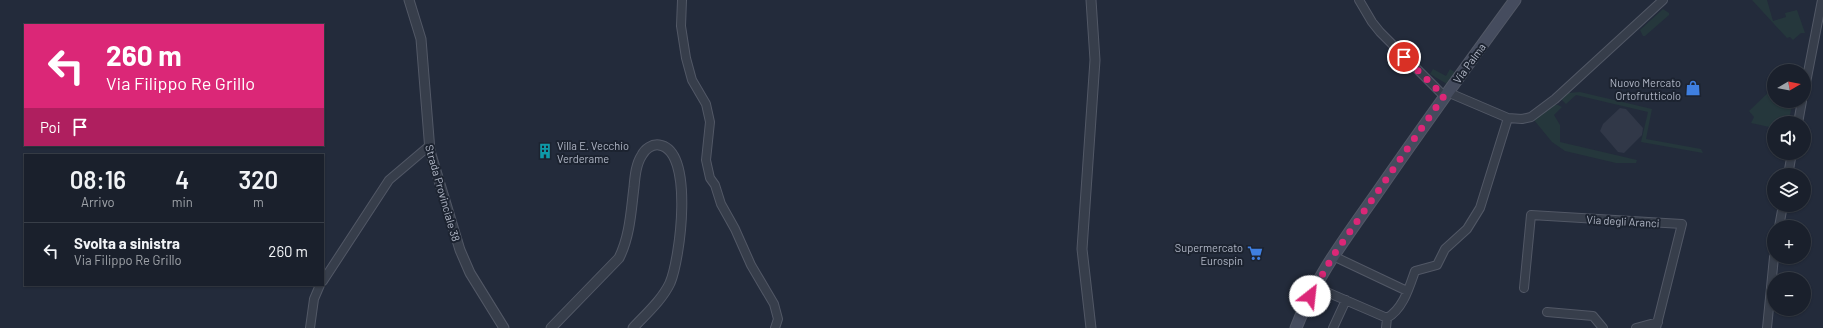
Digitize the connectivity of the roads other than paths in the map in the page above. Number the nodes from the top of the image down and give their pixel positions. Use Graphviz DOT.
graph roads {
  1 [pos="409,0"];
  2 [pos="682,0"];
  3 [pos="1091,0"];
  4 [pos="1359,0"];
  5 [pos="1515,0"];
  6 [pos="1663,0"];
  7 [pos="1822,0"];
  8 [pos="1810,64"];
  9 [pos="1446,94"];
  10 [pos="1508,118"];
  11 [pos="429,146"];
  12 [pos="1333,256"];
  13 [pos="1773,264"];
  14 [pos="324,279"];
  15 [pos="320,286"];
  16 [pos="1315,287"];
  17 [pos="1524,288"];
  18 [pos="1407,291"];
  19 [pos="1346,300"];
  20 [pos="1547,312"];
  21 [pos="1387,318"];
  22 [pos="1657,325"];
  23 [pos="310,328"];
  24 [pos="504,328"];
  25 [pos="551,328"];
  26 [pos="634,328"];
  27 [pos="775,328"];
  28 [pos="1091,328"];
  29 [pos="1296,328"];
  30 [pos="1333,328"];
  31 [pos="1386,328"];
  32 [pos="1603,328"];
  33 [pos="1636,328"];
  34 [pos="1766,328"];
  1 -- 11 [label="street, Strada Provinciale 38"];
  2 -- 27 [label="street"];
  3 -- 28 [label="street"];
  4 -- 9 [label="street"];
  5 -- 9 [label="main road, Via Palma"];
  6 -- 10 [label="street"];
  7 -- 8 [label="street"];
  9 -- 10 [label="street"];
  9 -- 12 [label="main road, Via Palma"];
  10 -- 18 [label="street"];
  11 -- 14 [label="street"];
  11 -- 24 [label="street, Strada Provinciale 38"];
  12 -- 16 [label="main road, Via Palma"];
  12 -- 18 [label="street"];
  13 -- 34 [label="street"];
  15 -- 23 [label="street"];
  16 -- 19 [label="street"];
  16 -- 29 [label="main road, Via Palma"];
  17 -- 22 [label="street, Via degli Aranci"];
  18 -- 21 [label="street"];
  19 -- 21 [label="street"];
  19 -- 30 [label="street"];
  20 -- 32 [label="street"];
  21 -- 31 [label="street"];
  22 -- 33 [label="street"];
  25 -- 26 [label="street"];
}
